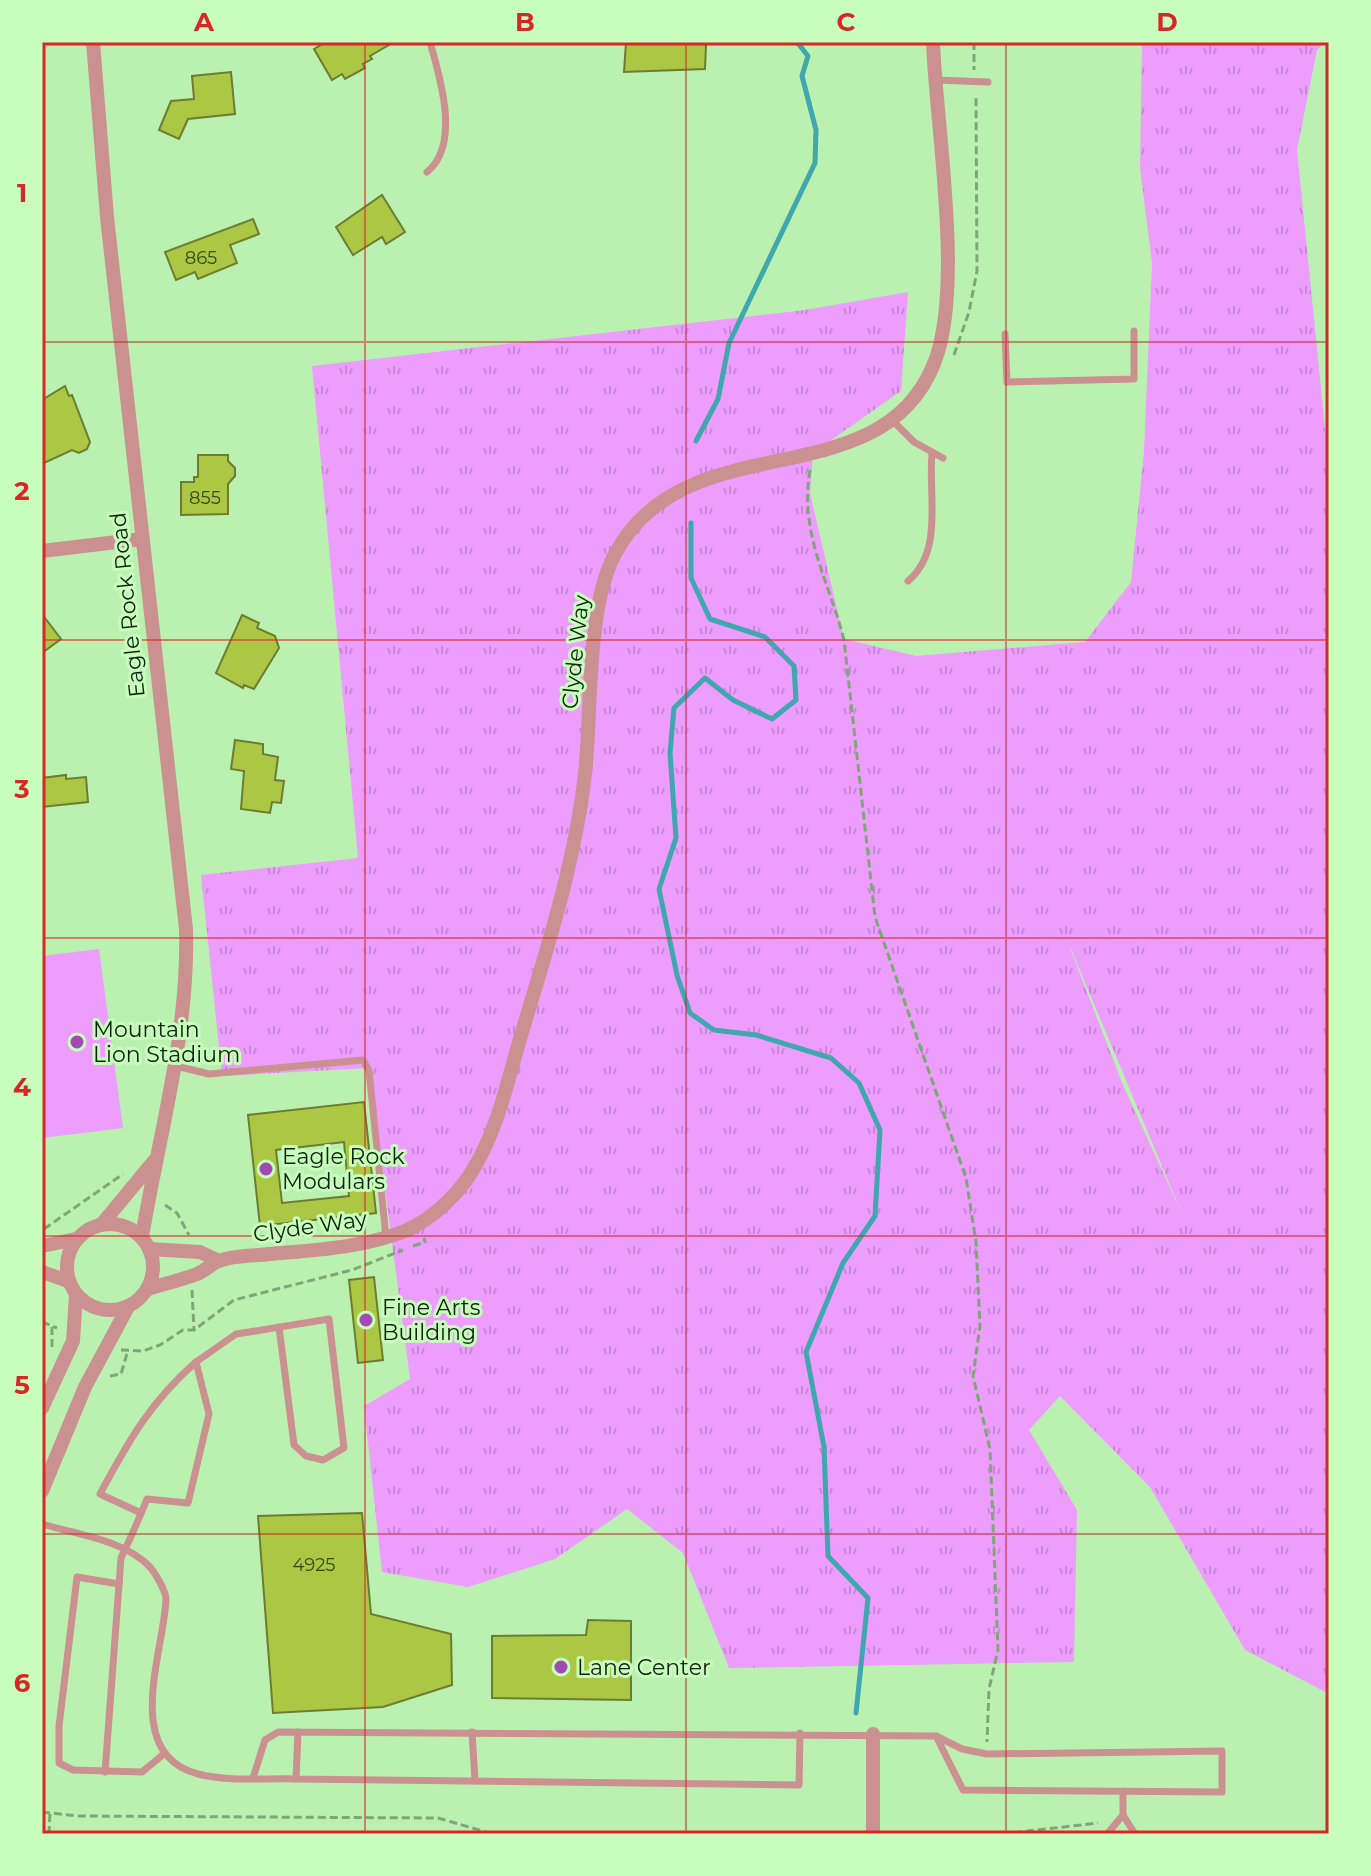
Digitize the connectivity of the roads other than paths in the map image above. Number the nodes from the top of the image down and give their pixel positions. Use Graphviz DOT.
graph roads {
  1 [pos="93,42"];
  2 [pos="430,42"];
  3 [pos="933,42"];
  4 [pos="934,80"];
  5 [pos="988,82"];
  6 [pos="427,172"];
  7 [pos="1134,331"];
  8 [pos="1005,334"];
  9 [pos="891,419"];
  10 [pos="932,454"];
  11 [pos="943,458"];
  12 [pos="142,539"];
  13 [pos="42,551"];
  14 [pos="908,581"];
  15 [pos="176,1066"];
  16 [pos="154,1161"];
  17 [pos="102,1224"];
  18 [pos="386,1237"];
  19 [pos="76,1239"];
  20 [pos="146,1243"];
  21 [pos="42,1246"];
  22 [pos="219,1261"];
  23 [pos="42,1272"];
  24 [pos="72,1288"];
  25 [pos="148,1289"];
  26 [pos="128,1307"];
  27 [pos="279,1327"];
  28 [pos="196,1362"];
  29 [pos="42,1408"];
  30 [pos="42,1491"];
  31 [pos="141,1513"];
  32 [pos="42,1524"];
  33 [pos="125,1550"];
  34 [pos="119,1584"];
  35 [pos="298,1732"];
  36 [pos="472,1732"];
  37 [pos="800,1733"];
  38 [pos="873,1734"];
  39 [pos="936,1736"];
  40 [pos="165,1753"];
  41 [pos="105,1772"];
  42 [pos="253,1778"];
  43 [pos="296,1779"];
  44 [pos="475,1781"];
  45 [pos="1123,1791"];
  46 [pos="1123,1815"];
  47 [pos="873,1834"];
  48 [pos="1107,1834"];
  49 [pos="1135,1834"];
  1 -- 12 [label="street, Eagle Rock Road"];
  2 -- 6 [label="lane"];
  3 -- 4 [label="street, Clyde Way"];
  4 -- 5 [label="lane"];
  4 -- 9 [label="street, Clyde Way"];
  7 -- 8 [label="lane"];
  9 -- 10 [label="lane"];
  9 -- 18 [label="street, Clyde Way"];
  10 -- 11 [label="lane"];
  10 -- 14 [label="lane"];
  12 -- 13 [label="street"];
  12 -- 15 [label="street, Eagle Rock Road"];
  15 -- 16 [label="street, Eagle Rock Road"];
  15 -- 18 [label="lane"];
  16 -- 17 [label="street, Eagle Rock Road"];
  16 -- 20 [label="street, Eagle Rock Road"];
  17 -- 19 [label="street, Eagle Rock Road"];
  17 -- 20 [label="street"];
  18 -- 22 [label="street, Clyde Way"];
  19 -- 21 [label="street, Eagle Rock Road"];
  19 -- 24 [label="street"];
  20 -- 22 [label="street"];
  20 -- 25 [label="street, Eagle Rock Road"];
  22 -- 25 [label="street"];
  23 -- 24 [label="street"];
  24 -- 26 [label="street"];
  24 -- 29 [label="street"];
  25 -- 26 [label="street"];
  26 -- 30 [label="street"];
  27 -- 27 [label="lane"];
  27 -- 28 [label="lane"];
  28 -- 31 [label="lane"];
  28 -- 31 [label="lane"];
  31 -- 33 [label="lane"];
  32 -- 33 [label="lane"];
  33 -- 34 [label="lane"];
  33 -- 40 [label="lane"];
  34 -- 41 [label="lane"];
  34 -- 41 [label="lane"];
  35 -- 36 [label="lane"];
  35 -- 42 [label="lane"];
  35 -- 43 [label="lane"];
  36 -- 37 [label="lane"];
  36 -- 44 [label="lane"];
  37 -- 38 [label="lane"];
  37 -- 44 [label="lane"];
  38 -- 39 [label="lane"];
  38 -- 47 [label="street"];
  39 -- 45 [label="lane"];
  39 -- 45 [label="lane"];
  40 -- 41 [label="lane"];
  40 -- 42 [label="lane"];
  42 -- 43 [label="lane"];
  43 -- 44 [label="lane"];
  45 -- 46 [label="lane"];
  46 -- 48 [label="lane"];
  46 -- 49 [label="lane"];
}
